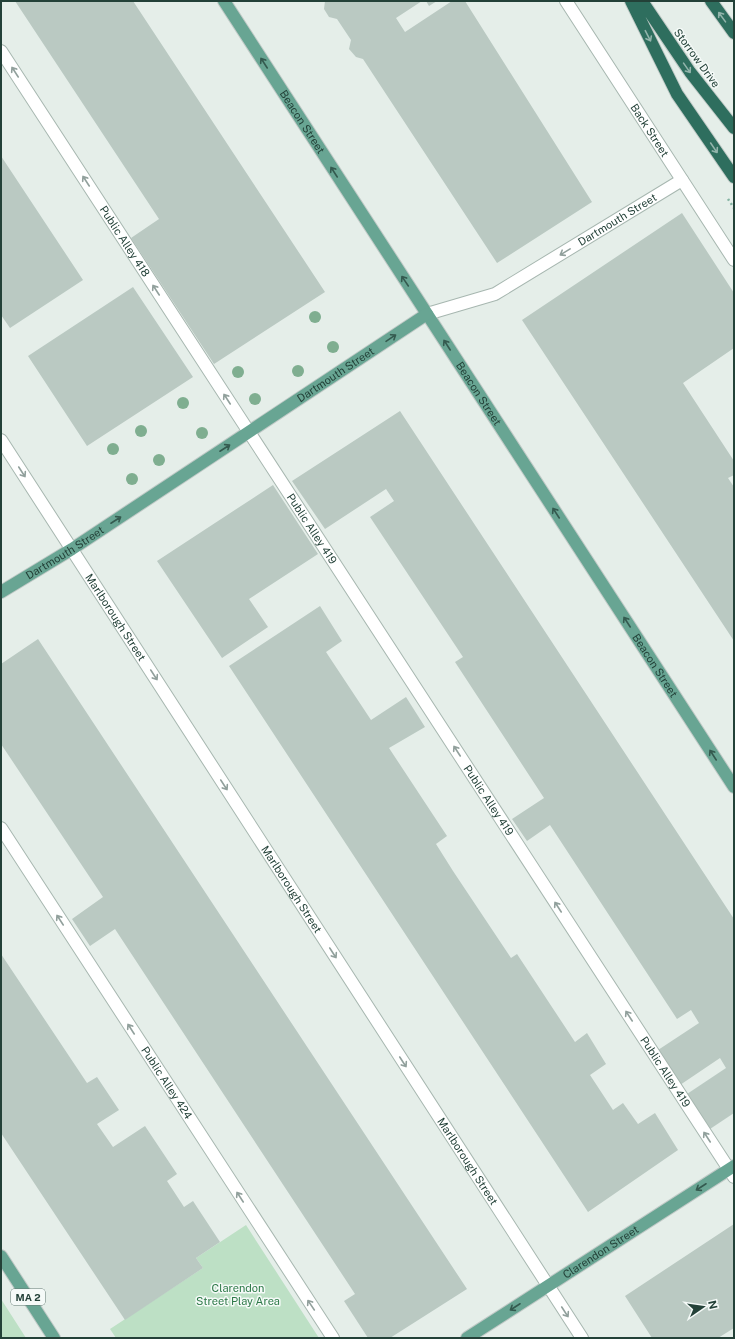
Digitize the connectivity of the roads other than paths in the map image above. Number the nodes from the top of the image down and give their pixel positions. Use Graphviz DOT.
graph roads {
  1 [pos="224,1"];
  2 [pos="566,1"];
  3 [pos="631,1"];
  4 [pos="642,1"];
  5 [pos="711,1"];
  6 [pos="734,32"];
  7 [pos="1,51"];
  8 [pos="734,128"];
  9 [pos="734,177"];
  10 [pos="682,180"];
  11 [pos="734,260"];
  12 [pos="427,314"];
  13 [pos="249,432"];
  14 [pos="1,440"];
  15 [pos="72,549"];
  16 [pos="1,592"];
  17 [pos="734,787"];
  18 [pos="1,828"];
  19 [pos="732,1171"];
  20 [pos="1,1256"];
  21 [pos="548,1286"];
  22 [pos="54,1338"];
  23 [pos="333,1338"];
  24 [pos="467,1338"];
  25 [pos="582,1338"];
  12 -- 1 [label="main road, Beacon Street, one-way"];
  2 -- 10 [label="street, Back Street"];
  3 -- 9 [label="highway, one-way"];
  4 -- 8 [label="highway, Storrow Drive, one-way"];
  6 -- 5 [label="highway, one-way"];
  13 -- 7 [label="street, Public Alley 418, one-way"];
  10 -- 11 [label="street, Back Street"];
  10 -- 12 [label="street, Dartmouth Street, one-way"];
  13 -- 12 [label="main road, Dartmouth Street, one-way"];
  17 -- 12 [label="main road, Beacon Street, one-way"];
  15 -- 13 [label="main road, Dartmouth Street, one-way"];
  19 -- 13 [label="street, Public Alley 419, one-way"];
  14 -- 15 [label="street, Marlborough Street, one-way"];
  15 -- 16 [label="main road, Dartmouth Street"];
  15 -- 21 [label="street, Marlborough Street, one-way"];
  23 -- 18 [label="street, Public Alley 424, one-way"];
  19 -- 21 [label="main road, Clarendon Street, one-way"];
  20 -- 22 [label="main road, MA 2"];
  21 -- 24 [label="main road, Clarendon Street, one-way"];
  21 -- 25 [label="street, Marlborough Street, one-way"];
}
